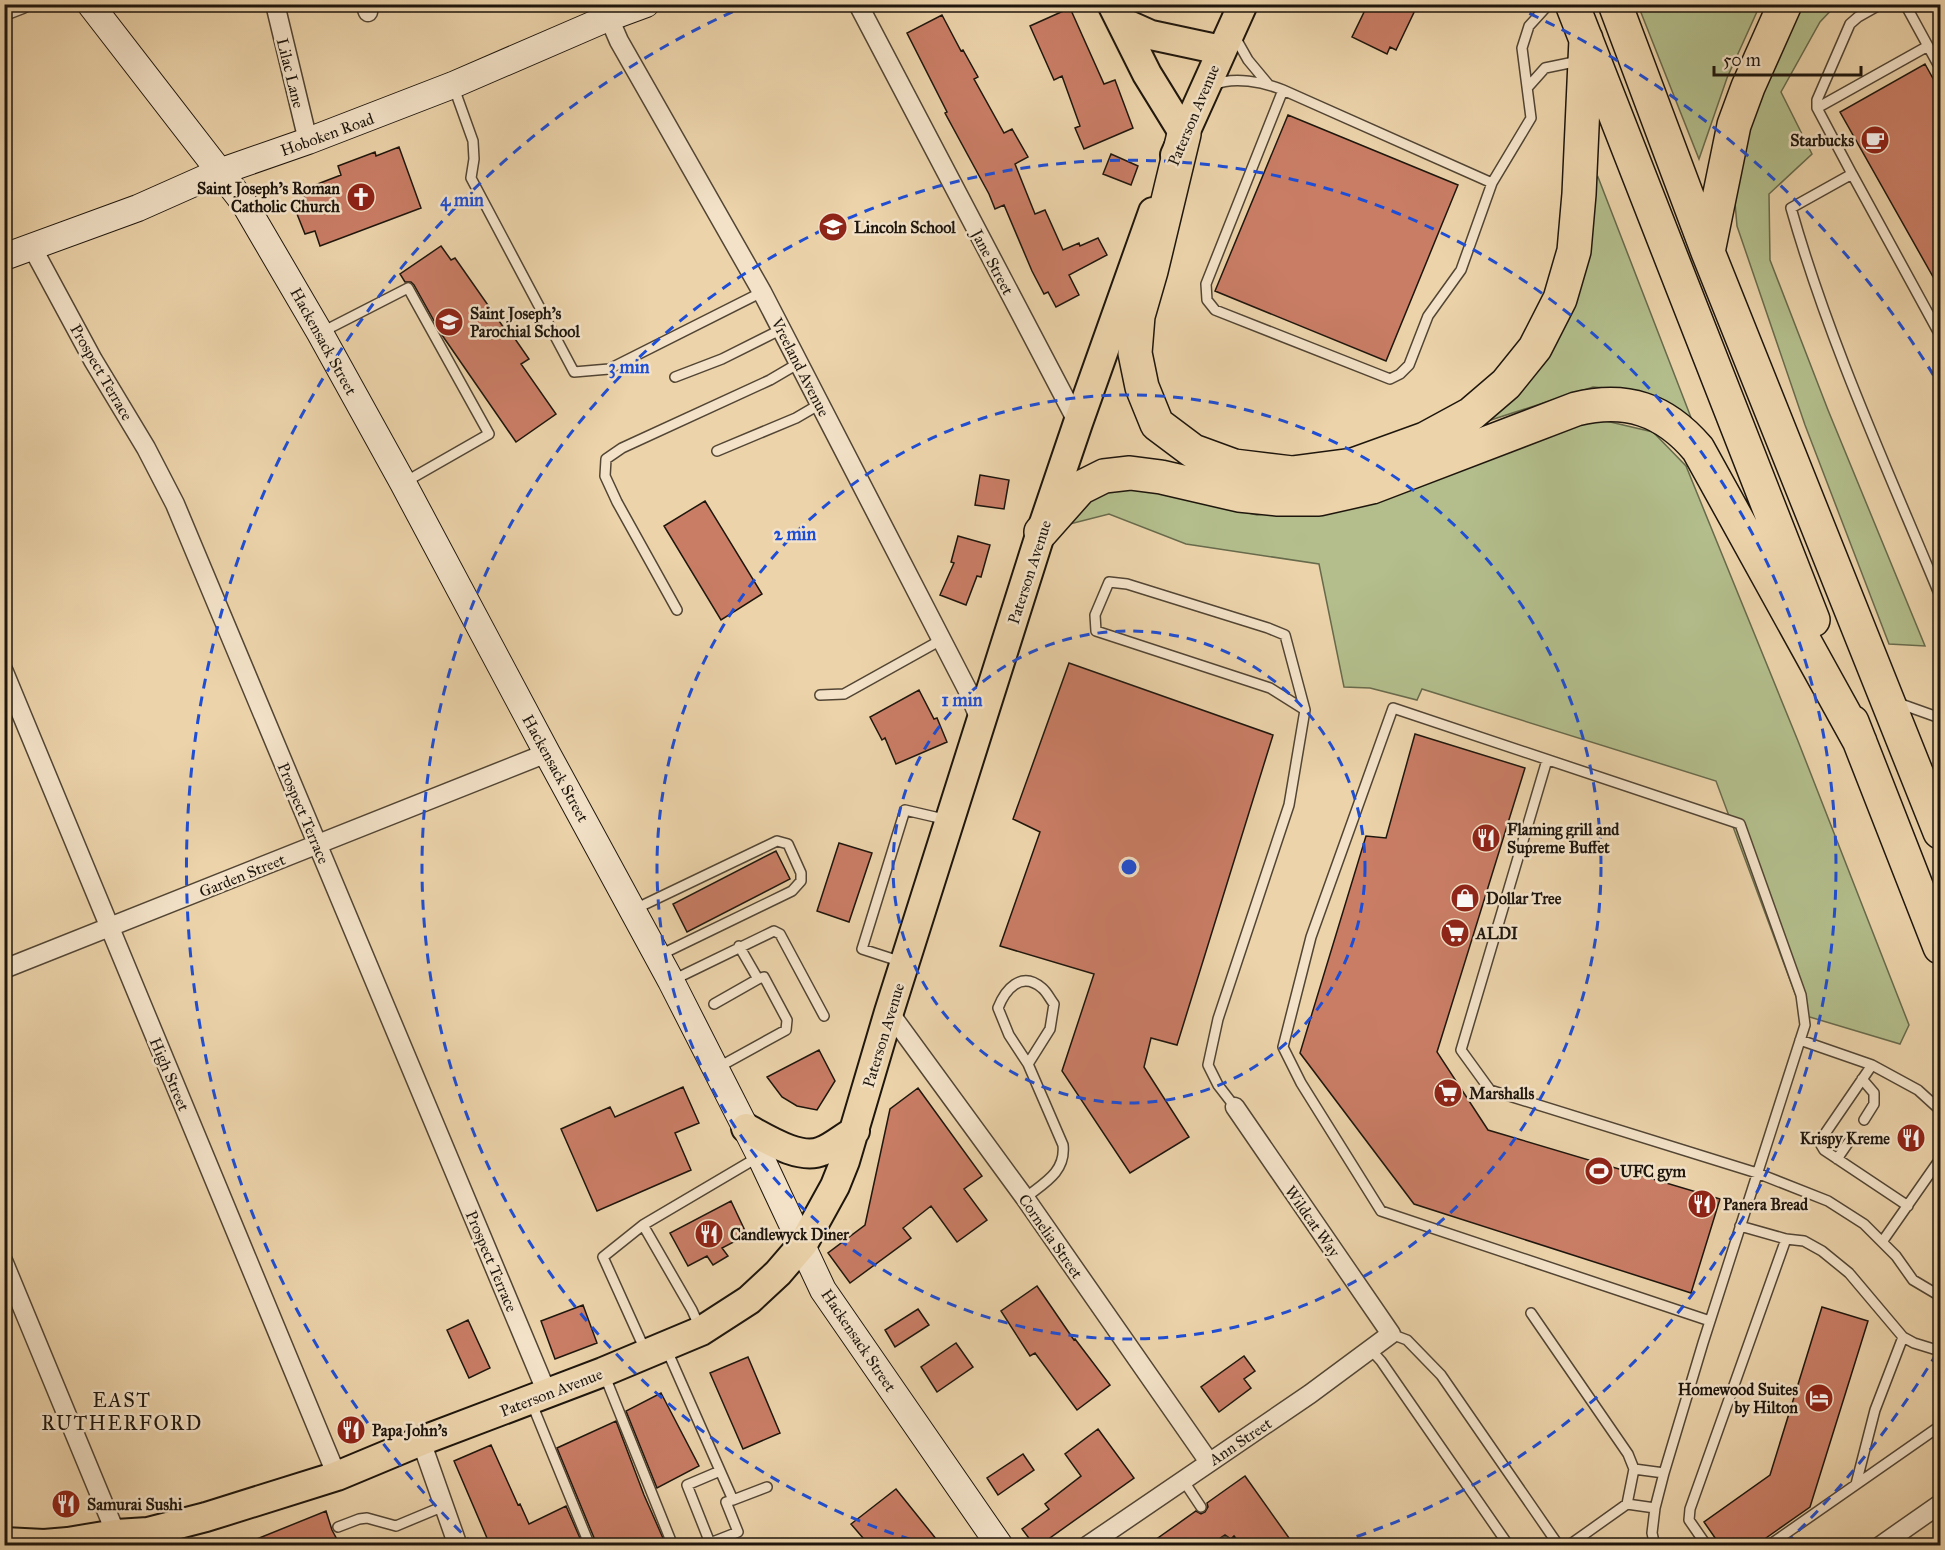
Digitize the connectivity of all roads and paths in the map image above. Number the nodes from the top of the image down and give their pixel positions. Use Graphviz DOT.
graph roads {
  1 [pos="22,4"];
  2 [pos="90,4"];
  3 [pos="275,4"];
  4 [pos="646,4"];
  5 [pos="858,4"];
  6 [pos="1549,4"];
  7 [pos="1572,4"];
  8 [pos="1615,4"];
  9 [pos="1785,4"];
  10 [pos="1881,4"];
  11 [pos="1905,4"];
  12 [pos="4,11"];
  13 [pos="605,11"];
  14 [pos="1117,13"];
  15 [pos="1232,28"];
  16 [pos="1928,46"];
  17 [pos="1585,50"];
  18 [pos="1941,68"];
  19 [pos="1268,84"];
  20 [pos="453,86"];
  21 [pos="1528,87"];
  22 [pos="1203,89"];
  23 [pos="1283,90"];
  24 [pos="1817,108"];
  25 [pos="1184,134"];
  26 [pos="308,141"];
  27 [pos="219,172"];
  28 [pos="1852,174"];
  29 [pos="1492,183"];
  30 [pos="32,247"];
  31 [pos="1708,252"];
  32 [pos="4,257"];
  33 [pos="762,292"];
  34 [pos="782,329"];
  35 [pos="320,333"];
  36 [pos="1941,334"];
  37 [pos="799,363"];
  38 [pos="675,377"];
  39 [pos="820,404"];
  40 [pos="1077,423"];
  41 [pos="717,451"];
  42 [pos="403,483"];
  43 [pos="1041,532"];
  44 [pos="1941,596"];
  45 [pos="677,610"];
  46 [pos="941,640"];
  47 [pos="4,672"];
  48 [pos="820,695"];
  49 [pos="1887,699"];
  50 [pos="1305,710"];
  51 [pos="1941,718"];
  52 [pos="981,722"];
  53 [pos="1860,742"];
  54 [pos="547,753"];
  55 [pos="1546,759"];
  56 [pos="1937,811"];
  57 [pos="950,821"];
  58 [pos="318,845"];
  59 [pos="633,910"];
  60 [pos="109,928"];
  61 [pos="739,946"];
  62 [pos="1941,947"];
  63 [pos="658,956"];
  64 [pos="905,962"];
  65 [pos="4,969"];
  66 [pos="758,979"];
  67 [pos="671,981"];
  68 [pos="714,1004"];
  69 [pos="889,1012"];
  70 [pos="824,1016"];
  71 [pos="1800,1040"];
  72 [pos="1028,1064"];
  73 [pos="1872,1065"];
  74 [pos="715,1069"];
  75 [pos="1862,1079"];
  76 [pos="1234,1107"];
  77 [pos="1941,1110"];
  78 [pos="1864,1120"];
  79 [pos="746,1128"];
  80 [pos="855,1131"];
  81 [pos="1848,1143"];
  82 [pos="760,1156"];
  83 [pos="1837,1159"];
  84 [pos="1941,1159"];
  85 [pos="1757,1173"];
  86 [pos="1025,1198"];
  87 [pos="1908,1206"];
  88 [pos="643,1225"];
  89 [pos="1740,1226"];
  90 [pos="1786,1239"];
  91 [pos="1882,1242"];
  92 [pos="803,1244"];
  93 [pos="4,1263"];
  94 [pos="1941,1296"];
  95 [pos="1531,1313"];
  96 [pos="1710,1321"];
  97 [pos="701,1331"];
  98 [pos="1391,1334"];
  99 [pos="1903,1337"];
  100 [pos="656,1350"];
  101 [pos="1371,1350"];
  102 [pos="1941,1351"];
  103 [pos="603,1372"];
  104 [pos="539,1397"];
  105 [pos="1941,1426"];
  106 [pos="421,1441"];
  107 [pos="1209,1462"];
  108 [pos="1634,1469"];
  109 [pos="720,1471"];
  110 [pos="1664,1473"];
  111 [pos="337,1476"];
  112 [pos="1183,1480"];
  113 [pos="1856,1484"];
  114 [pos="767,1487"];
  115 [pos="733,1500"];
  116 [pos="1627,1504"];
  117 [pos="1941,1504"];
  118 [pos="444,1506"];
  119 [pos="1201,1507"];
  120 [pos="1655,1508"];
  121 [pos="338,1527"];
  122 [pos="118,1540"];
  123 [pos="727,1541"];
  124 [pos="4,1542"];
  125 [pos="65,1544"];
  126 [pos="458,1545"];
  127 [pos="590,1545"];
  128 [pos="673,1545"];
  129 [pos="1000,1545"];
  130 [pos="1087,1545"];
  131 [pos="1509,1545"];
  132 [pos="1559,1545"];
  133 [pos="1568,1545"];
  134 [pos="1655,1545"];
  135 [pos="1707,1545"];
  136 [pos="1768,1545"];
  137 [pos="1880,1545"];
  1 -- 12 [label="street"];
  2 -- 27 [label="main road, Hackensack Street"];
  3 -- 26 [label="street, Lilac Lane"];
  4 -- 13 [label="main road, Hoboken Road"];
  5 -- 40 [label="street, Jane Street"];
  6 -- 21 [label="lane"];
  7 -- 17 [label="highway"];
  8 -- 31 [label="highway"];
  9 -- 31 [label="highway"];
  10 -- 24 [label="lane"];
  11 -- 16 [label="lane"];
  13 -- 20 [label="main road, Hoboken Road"];
  13 -- 33 [label="street, Vreeland Avenue"];
  14 -- 15 [label="main road"];
  14 -- 25 [label="main road"];
  15 -- 19 [label="lane"];
  15 -- 22 [label="main road, Paterson Avenue"];
  16 -- 18 [label="lane"];
  16 -- 24 [label="lane"];
  17 -- 21 [label="lane"];
  17 -- 25 [label="highway"];
  17 -- 53 [label="highway"];
  19 -- 22 [label="lane"];
  19 -- 23 [label="lane"];
  20 -- 26 [label="main road, Hoboken Road"];
  20 -- 33 [label="lane"];
  21 -- 29 [label="lane"];
  22 -- 25 [label="main road, Paterson Avenue"];
  23 -- 29 [label="lane"];
  23 -- 29 [label="lane"];
  24 -- 28 [label="lane"];
  25 -- 40 [label="main road, Paterson Avenue"];
  26 -- 27 [label="main road, Hoboken Road"];
  27 -- 30 [label="main road, Hoboken Road"];
  27 -- 35 [label="main road, Hackensack Street"];
  28 -- 36 [label="lane"];
  28 -- 44 [label="lane"];
  30 -- 32 [label="main road, Hoboken Road"];
  30 -- 58 [label="street, Prospect Terrace"];
  31 -- 49 [label="highway"];
  33 -- 34 [label="street, Vreeland Avenue"];
  34 -- 37 [label="street, Vreeland Avenue"];
  34 -- 38 [label="lane"];
  35 -- 42 [label="main road, Hackensack Street"];
  35 -- 42 [label="lane"];
  37 -- 39 [label="street, Vreeland Avenue"];
  37 -- 45 [label="lane"];
  39 -- 41 [label="lane"];
  39 -- 46 [label="street, Vreeland Avenue"];
  40 -- 43 [label="main road, Paterson Avenue"];
  42 -- 54 [label="main road, Hackensack Street"];
  43 -- 52 [label="main road, Paterson Avenue"];
  43 -- 53 [label="highway"];
  46 -- 48 [label="lane"];
  46 -- 52 [label="street, Vreeland Avenue"];
  47 -- 60 [label="street, High Street"];
  49 -- 51 [label="lane"];
  49 -- 56 [label="highway"];
  50 -- 50 [label="lane"];
  50 -- 76 [label="lane"];
  52 -- 57 [label="main road, Paterson Avenue"];
  53 -- 62 [label="highway"];
  54 -- 58 [label="street, Garden Street"];
  54 -- 59 [label="main road, Hackensack Street"];
  55 -- 71 [label="lane"];
  55 -- 85 [label="lane"];
  55 -- 96 [label="lane"];
  57 -- 64 [label="main road, Paterson Avenue"];
  57 -- 64 [label="lane"];
  58 -- 60 [label="street, Garden Street"];
  58 -- 104 [label="street, Prospect Terrace"];
  59 -- 63 [label="main road, Hackensack Street"];
  59 -- 63 [label="lane"];
  60 -- 65 [label="street, Garden Street"];
  60 -- 111 [label="street, High Street"];
  61 -- 66 [label="lane"];
  61 -- 67 [label="lane"];
  61 -- 70 [label="lane"];
  63 -- 67 [label="main road, Hackensack Street"];
  64 -- 69 [label="main road, Paterson Avenue"];
  66 -- 68 [label="lane"];
  66 -- 74 [label="lane"];
  67 -- 74 [label="main road, Hackensack Street"];
  69 -- 80 [label="main road, Paterson Avenue"];
  69 -- 86 [label="street, Cornelia Street"];
  71 -- 73 [label="lane"];
  71 -- 85 [label="lane"];
  72 -- 72 [label="lane"];
  72 -- 86 [label="lane"];
  73 -- 75 [label="lane"];
  73 -- 77 [label="lane"];
  74 -- 79 [label="main road, Hackensack Street"];
  75 -- 78 [label="lane"];
  75 -- 83 [label="lane"];
  76 -- 98 [label="street, Wildcat Way"];
  79 -- 80 [label="main road"];
  79 -- 82 [label="main road, Hackensack Street"];
  80 -- 92 [label="main road, Paterson Avenue"];
  81 -- 83 [label="lane"];
  82 -- 88 [label="lane"];
  82 -- 92 [label="main road, Hackensack Street"];
  83 -- 87 [label="lane"];
  84 -- 87 [label="lane"];
  85 -- 89 [label="lane"];
  85 -- 91 [label="lane"];
  86 -- 107 [label="street, Cornelia Street"];
  87 -- 91 [label="lane"];
  88 -- 97 [label="lane"];
  88 -- 100 [label="lane"];
  89 -- 90 [label="lane"];
  89 -- 96 [label="lane"];
  90 -- 99 [label="lane"];
  90 -- 135 [label="lane"];
  91 -- 94 [label="lane"];
  92 -- 97 [label="main road, Paterson Avenue"];
  92 -- 129 [label="main road, Hackensack Street"];
  93 -- 122 [label="street"];
  95 -- 108 [label="lane"];
  96 -- 110 [label="lane"];
  97 -- 100 [label="main road, Paterson Avenue"];
  98 -- 101 [label="street, Ann Street"];
  98 -- 132 [label="lane"];
  99 -- 102 [label="lane"];
  99 -- 113 [label="lane"];
  100 -- 103 [label="main road, Paterson Avenue"];
  100 -- 109 [label="lane"];
  101 -- 107 [label="street, Ann Street"];
  101 -- 131 [label="lane"];
  103 -- 104 [label="main road, Paterson Avenue"];
  103 -- 128 [label="lane"];
  104 -- 106 [label="main road, Paterson Avenue"];
  104 -- 127 [label="lane"];
  105 -- 113 [label="lane"];
  106 -- 111 [label="main road, Paterson Avenue"];
  106 -- 118 [label="street"];
  107 -- 112 [label="street, Ann Street"];
  108 -- 110 [label="lane"];
  108 -- 116 [label="lane"];
  109 -- 115 [label="lane"];
  109 -- 123 [label="lane"];
  110 -- 120 [label="lane"];
  111 -- 122 [label="main road, Paterson Avenue"];
  112 -- 119 [label="lane"];
  112 -- 130 [label="street, Ann Street"];
  113 -- 136 [label="lane"];
  114 -- 115 [label="lane"];
  115 -- 123 [label="lane"];
  116 -- 120 [label="lane"];
  116 -- 133 [label="lane"];
  117 -- 137 [label="street"];
  118 -- 121 [label="lane"];
  118 -- 126 [label="street"];
  120 -- 134 [label="lane"];
  122 -- 125 [label="main road, Paterson Avenue"];
  124 -- 125 [label="main road, Paterson Avenue"];
}
